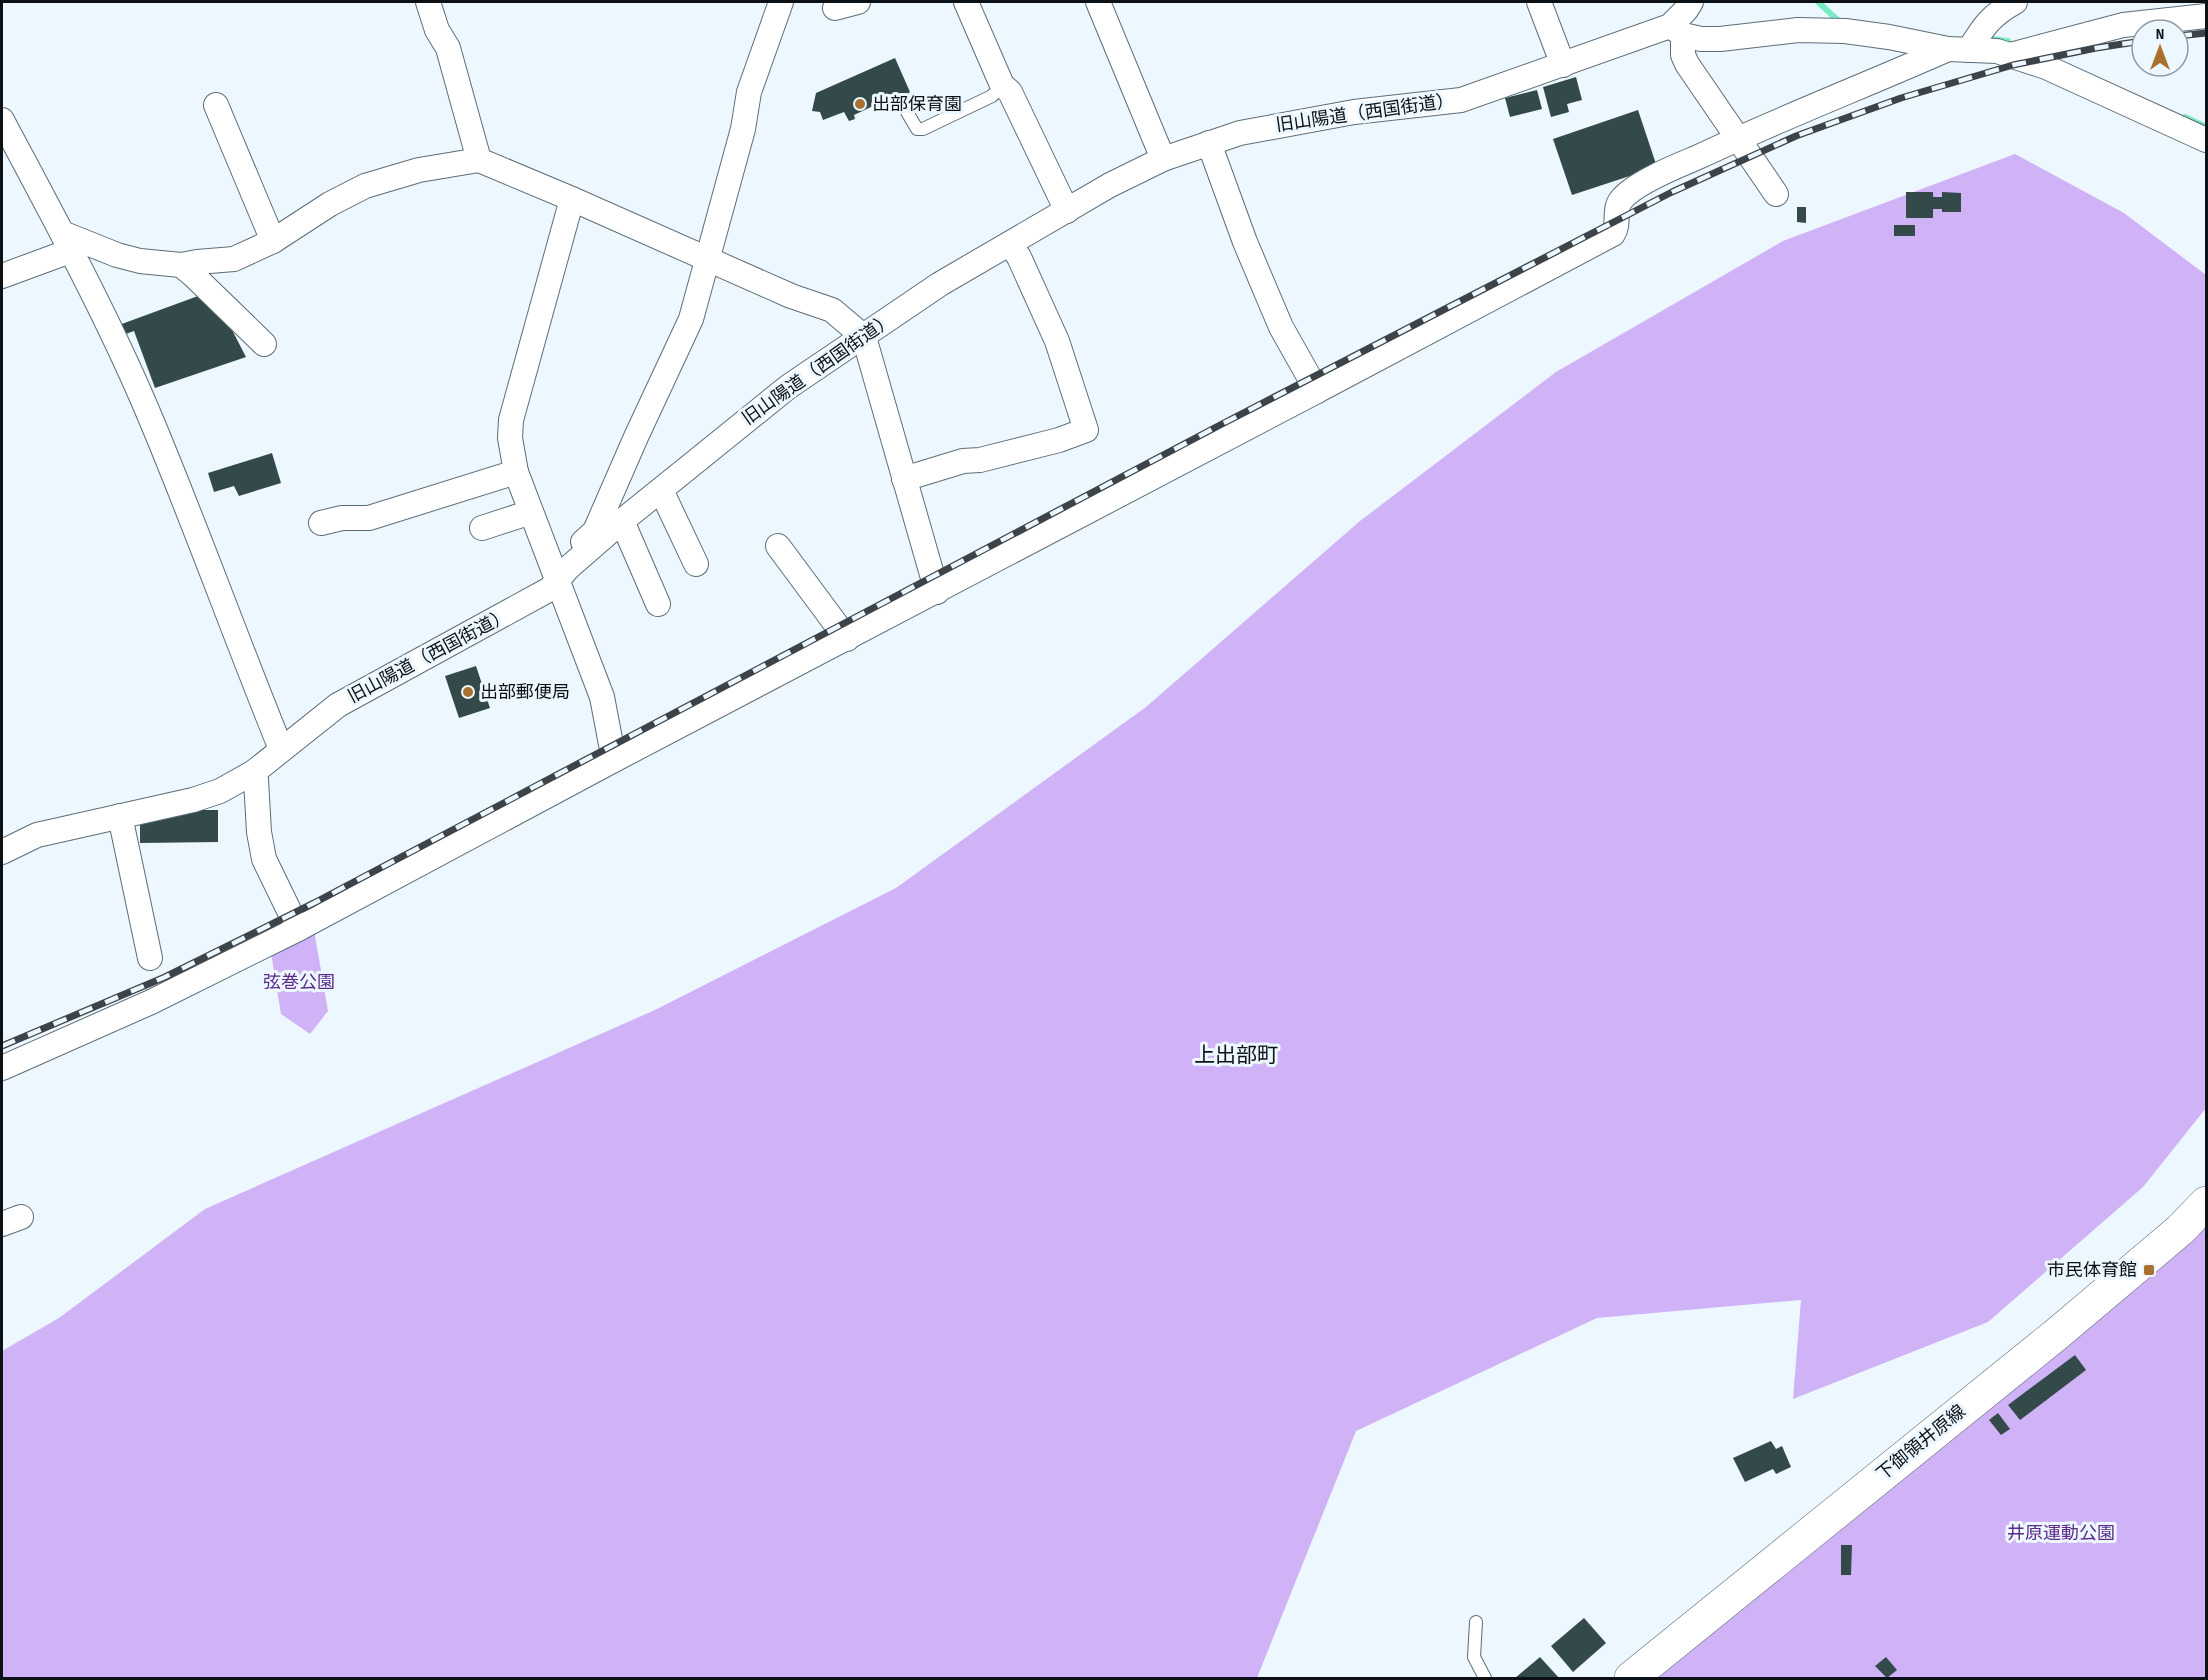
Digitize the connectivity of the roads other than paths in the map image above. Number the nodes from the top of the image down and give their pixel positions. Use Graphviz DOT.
graph roads {
  1 [pos="428,2"];
  2 [pos="781,2"];
  3 [pos="966,2"];
  4 [pos="1098,2"];
  5 [pos="1539,2"];
  6 [pos="1691,2"];
  7 [pos="2015,2"];
  8 [pos="2206,16"];
  9 [pos="1677,30"];
  10 [pos="1967,44"];
  11 [pos="2010,55"];
  12 [pos="1563,65"];
  13 [pos="1002,85"];
  14 [pos="216,105"];
  15 [pos="907,112"];
  16 [pos="2,120"];
  17 [pos="1737,139"];
  18 [pos="2206,140"];
  19 [pos="1209,143"];
  20 [pos="1163,159"];
  21 [pos="479,160"];
  22 [pos="1776,194"];
  23 [pos="572,198"];
  24 [pos="1067,211"];
  25 [pos="273,241"];
  26 [pos="66,242"];
  27 [pos="1010,244"];
  28 [pos="708,259"];
  29 [pos="181,266"];
  30 [pos="2,276"];
  31 [pos="864,337"];
  32 [pos="264,344"];
  33 [pos="1317,391"];
  34 [pos="516,472"];
  35 [pos="904,479"];
  36 [pos="661,490"];
  37 [pos="531,512"];
  38 [pos="622,521"];
  39 [pos="321,523"];
  40 [pos="482,528"];
  41 [pos="778,546"];
  42 [pos="696,564"];
  43 [pos="558,580"];
  44 [pos="937,592"];
  45 [pos="658,604"];
  46 [pos="847,639"];
  47 [pos="281,749"];
  48 [pos="614,760"];
  49 [pos="254,772"];
  50 [pos="120,816"];
  51 [pos="2,852"];
  52 [pos="298,929"];
  53 [pos="150,958"];
  54 [pos="2,1068"];
  55 [pos="2206,1203"];
  56 [pos="1476,1622"];
  57 [pos="1485,1678"];
  58 [pos="1631,1678"];
  1 -- 21 [label="street"];
  2 -- 28 [label="street"];
  3 -- 13 [label="street"];
  4 -- 20 [label="street"];
  5 -- 12 [label="street"];
  6 -- 9 [label="street, 旧山陽道（西国街道）"];
  7 -- 10 [label="street"];
  8 -- 11 [label="street"];
  9 -- 10 [label="street"];
  9 -- 12 [label="street, 旧山陽道（西国街道）"];
  9 -- 17 [label="street"];
  10 -- 11 [label="street"];
  10 -- 17 [label="street"];
  11 -- 18 [label="street"];
  12 -- 19 [label="street, 旧山陽道（西国街道）"];
  13 -- 15 [label="lane"];
  13 -- 24 [label="street"];
  14 -- 25 [label="street"];
  16 -- 26 [label="street"];
  17 -- 22 [label="street"];
  17 -- 33 [label="street"];
  19 -- 20 [label="street, 旧山陽道（西国街道）"];
  19 -- 33 [label="street"];
  20 -- 24 [label="street, 旧山陽道（西国街道）"];
  21 -- 23 [label="street"];
  21 -- 25 [label="street"];
  23 -- 28 [label="street"];
  23 -- 34 [label="street"];
  24 -- 27 [label="street, 旧山陽道（西国街道）"];
  25 -- 29 [label="street"];
  26 -- 29 [label="street"];
  26 -- 30 [label="street"];
  26 -- 47 [label="street"];
  27 -- 31 [label="street, 旧山陽道（西国街道）"];
  27 -- 35 [label="street"];
  28 -- 31 [label="street"];
  28 -- 43 [label="street"];
  29 -- 32 [label="street"];
  31 -- 35 [label="street"];
  31 -- 36 [label="street, 旧山陽道（西国街道）"];
  33 -- 44 [label="street"];
  34 -- 37 [label="street"];
  34 -- 39 [label="street"];
  35 -- 44 [label="street"];
  36 -- 38 [label="street, 旧山陽道（西国街道）"];
  36 -- 42 [label="street"];
  37 -- 40 [label="street"];
  37 -- 43 [label="street"];
  38 -- 43 [label="street, 旧山陽道（西国街道）"];
  38 -- 45 [label="street"];
  41 -- 46 [label="street"];
  43 -- 47 [label="street, 旧山陽道（西国街道）"];
  43 -- 48 [label="street"];
  44 -- 46 [label="street"];
  46 -- 48 [label="street"];
  47 -- 49 [label="street, 旧山陽道（西国街道）"];
  48 -- 52 [label="street"];
  49 -- 50 [label="street, 旧山陽道（西国街道）"];
  49 -- 52 [label="street"];
  50 -- 51 [label="street, 旧山陽道（西国街道）"];
  50 -- 53 [label="street"];
  52 -- 54 [label="street"];
  55 -- 58 [label="main road, 下御領井原線"];
  56 -- 57 [label="lane"];
}
